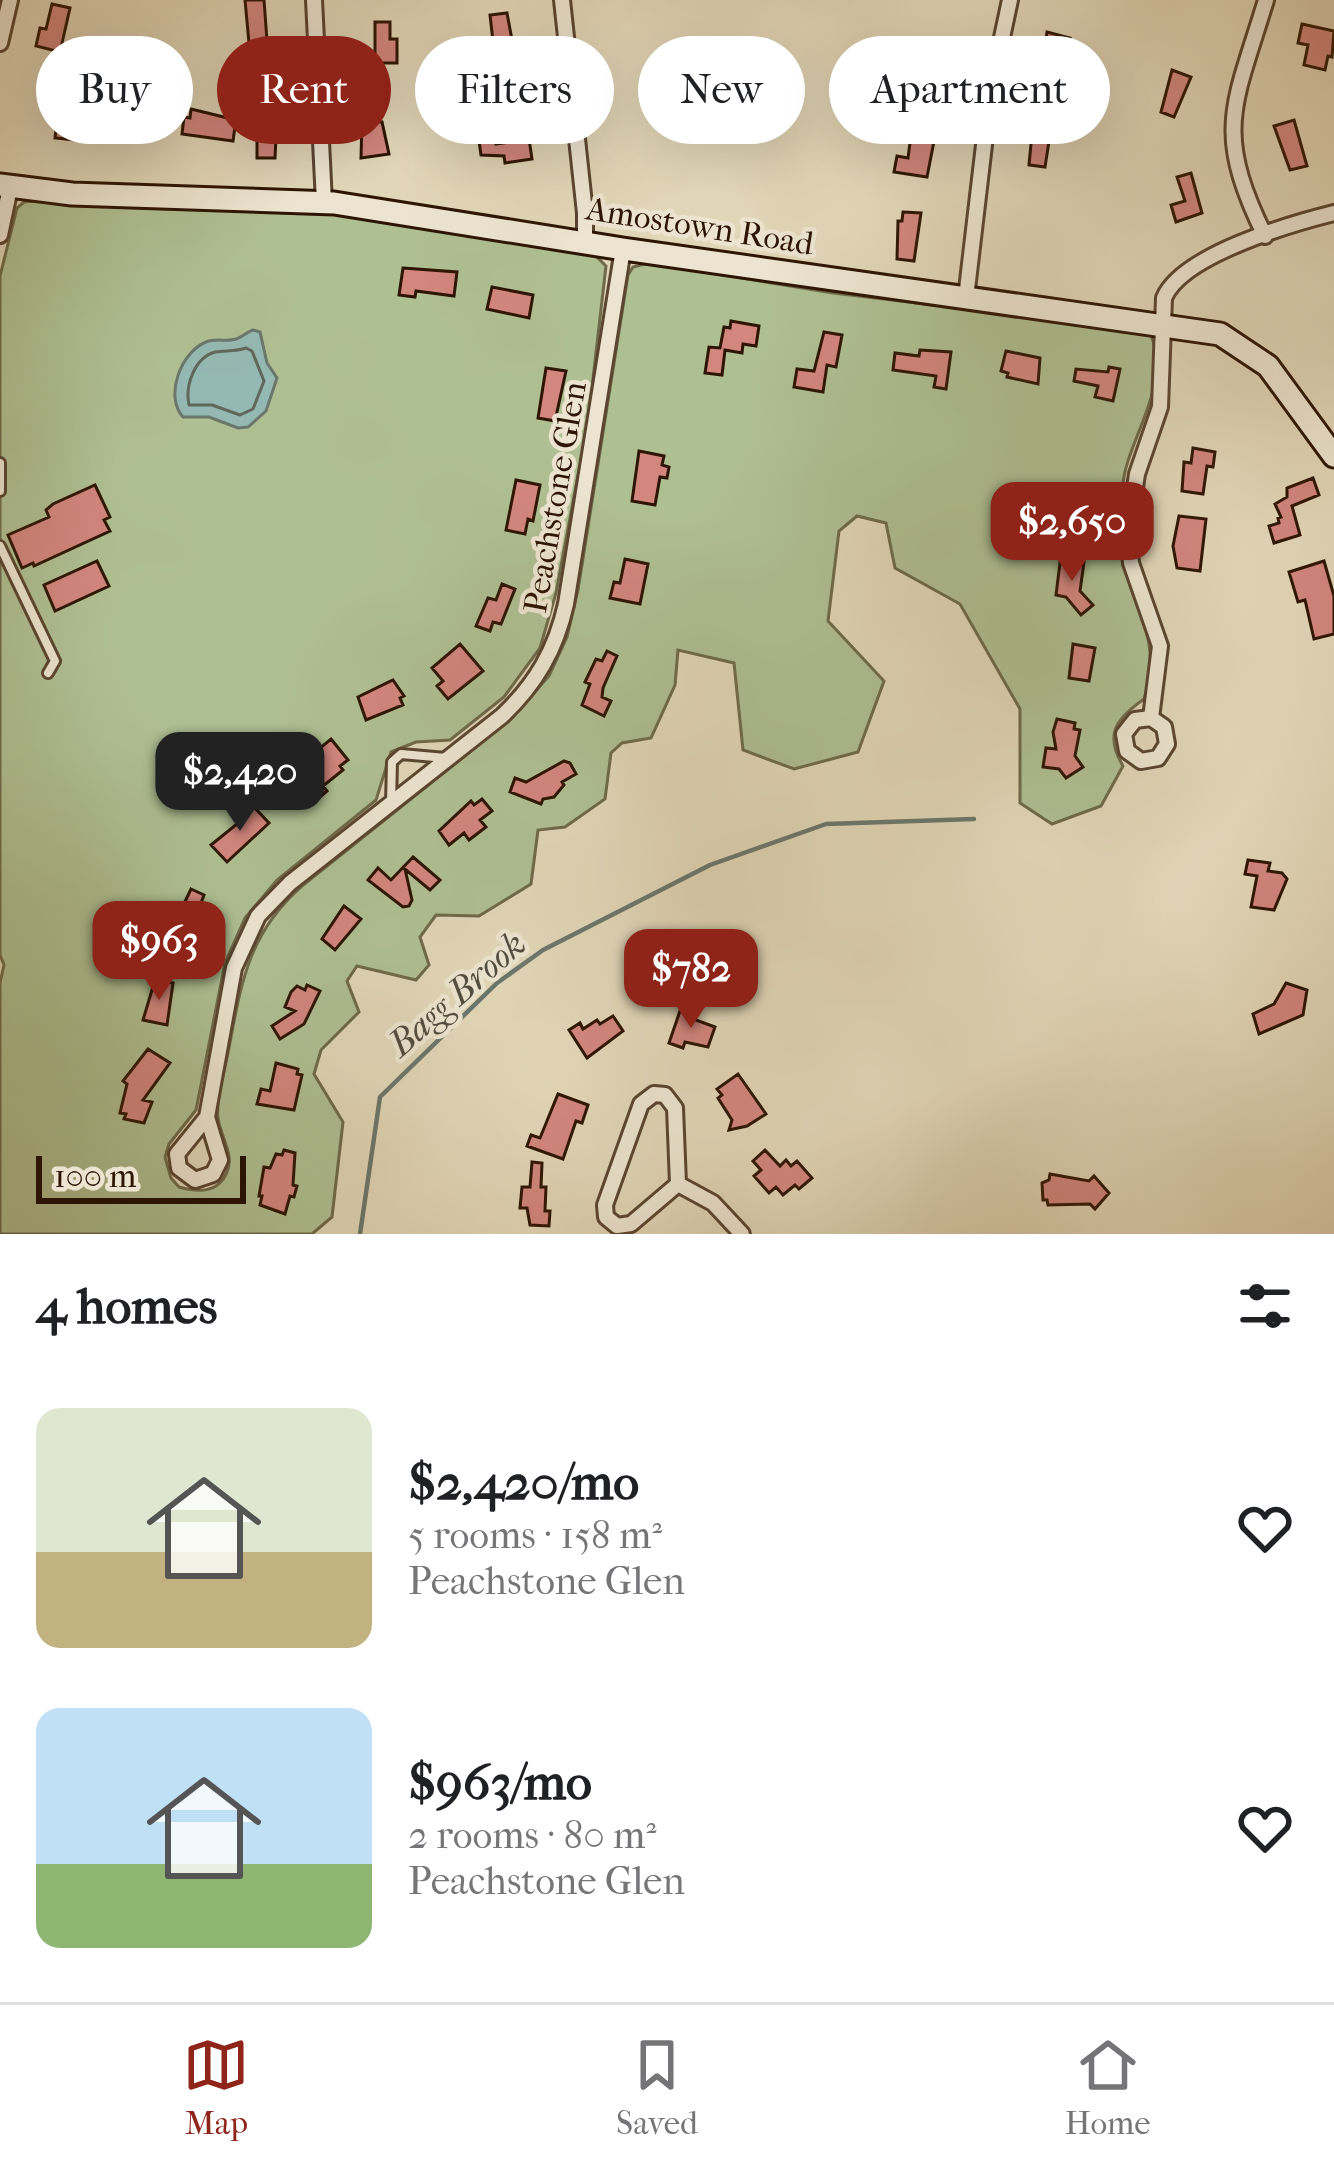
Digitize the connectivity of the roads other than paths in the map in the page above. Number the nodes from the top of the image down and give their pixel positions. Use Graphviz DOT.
graph roads {
  1 [pos="10,0"];
  2 [pos="314,0"];
  3 [pos="562,0"];
  4 [pos="1010,0"];
  5 [pos="1266,0"];
  6 [pos="0,43"];
  7 [pos="5,186"];
  8 [pos="324,202"];
  9 [pos="1334,213"];
  10 [pos="0,235"];
  11 [pos="1264,236"];
  12 [pos="585,241"];
  13 [pos="623,249"];
  14 [pos="966,298"];
  15 [pos="1163,323"];
  16 [pos="1334,456"];
  17 [pos="0,463"];
  18 [pos="0,491"];
  19 [pos="0,546"];
  20 [pos="48,673"];
  21 [pos="1151,718"];
  22 [pos="448,759"];
  23 [pos="391,803"];
  24 [pos="207,1117"];
  25 [pos="678,1184"];
  26 [pos="742,1234"];
  1 -- 6 [label="street"];
  2 -- 8 [label="street"];
  3 -- 12 [label="street"];
  4 -- 14 [label="street"];
  5 -- 11 [label="street"];
  7 -- 8 [label="street, Amostown Road"];
  7 -- 10 [label="street"];
  8 -- 12 [label="street, Amostown Road"];
  9 -- 11 [label="street"];
  11 -- 15 [label="street"];
  12 -- 13 [label="street, Amostown Road"];
  13 -- 14 [label="street, Amostown Road"];
  13 -- 22 [label="street, Peachstone Glen"];
  14 -- 15 [label="street, Amostown Road"];
  15 -- 16 [label="street, Amostown Road"];
  15 -- 21 [label="street"];
  17 -- 18 [label="lane"];
  19 -- 20 [label="lane"];
  22 -- 23 [label="street, Peachstone Glen"];
  22 -- 23 [label="lane"];
  23 -- 24 [label="street, Peachstone Glen"];
  25 -- 25 [label="street"];
  25 -- 26 [label="street"];
}
